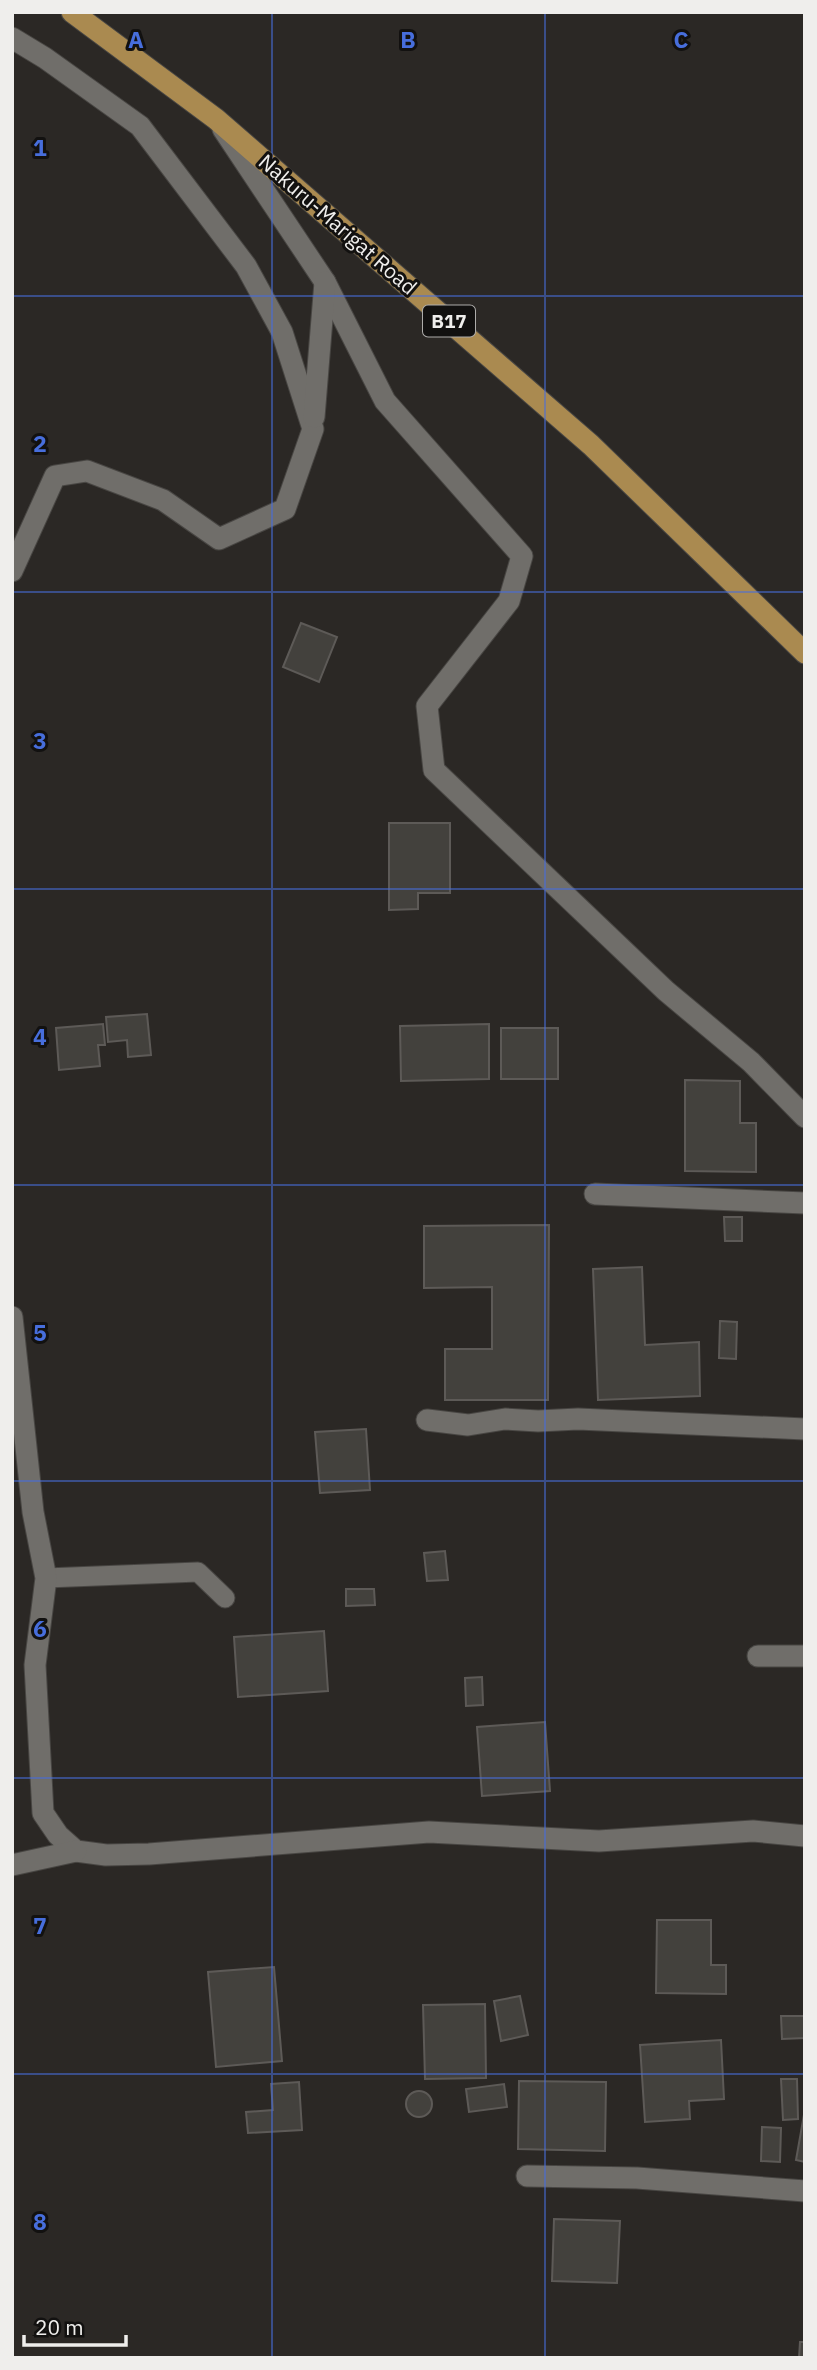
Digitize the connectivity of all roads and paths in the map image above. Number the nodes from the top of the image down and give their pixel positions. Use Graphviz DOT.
graph roads {
  1 [pos="72,12"];
  2 [pos="12,38"];
  3 [pos="216,119"];
  4 [pos="325,282"];
  5 [pos="313,429"];
  6 [pos="12,571"];
  7 [pos="805,653"];
  8 [pos="805,1118"];
  9 [pos="595,1194"];
  10 [pos="805,1203"];
  11 [pos="12,1317"];
  12 [pos="427,1420"];
  13 [pos="805,1429"];
  14 [pos="46,1578"];
  15 [pos="225,1598"];
  16 [pos="758,1656"];
  17 [pos="805,1656"];
  18 [pos="805,1836"];
  19 [pos="76,1851"];
  20 [pos="12,1865"];
  21 [pos="527,2176"];
  22 [pos="805,2190"];
  1 -- 3 [label="main road, Nakuru-Marigat Road / B17"];
  2 -- 5 [label="street"];
  3 -- 4 [label="street"];
  3 -- 7 [label="main road, Nakuru-Marigat Road / B17"];
  4 -- 5 [label="street"];
  4 -- 8 [label="street"];
  5 -- 6 [label="street"];
  9 -- 10 [label="street"];
  11 -- 14 [label="street"];
  12 -- 13 [label="street"];
  14 -- 15 [label="lane"];
  14 -- 19 [label="street"];
  16 -- 17 [label="street"];
  18 -- 19 [label="street"];
  19 -- 20 [label="street"];
  21 -- 22 [label="street"];
}
